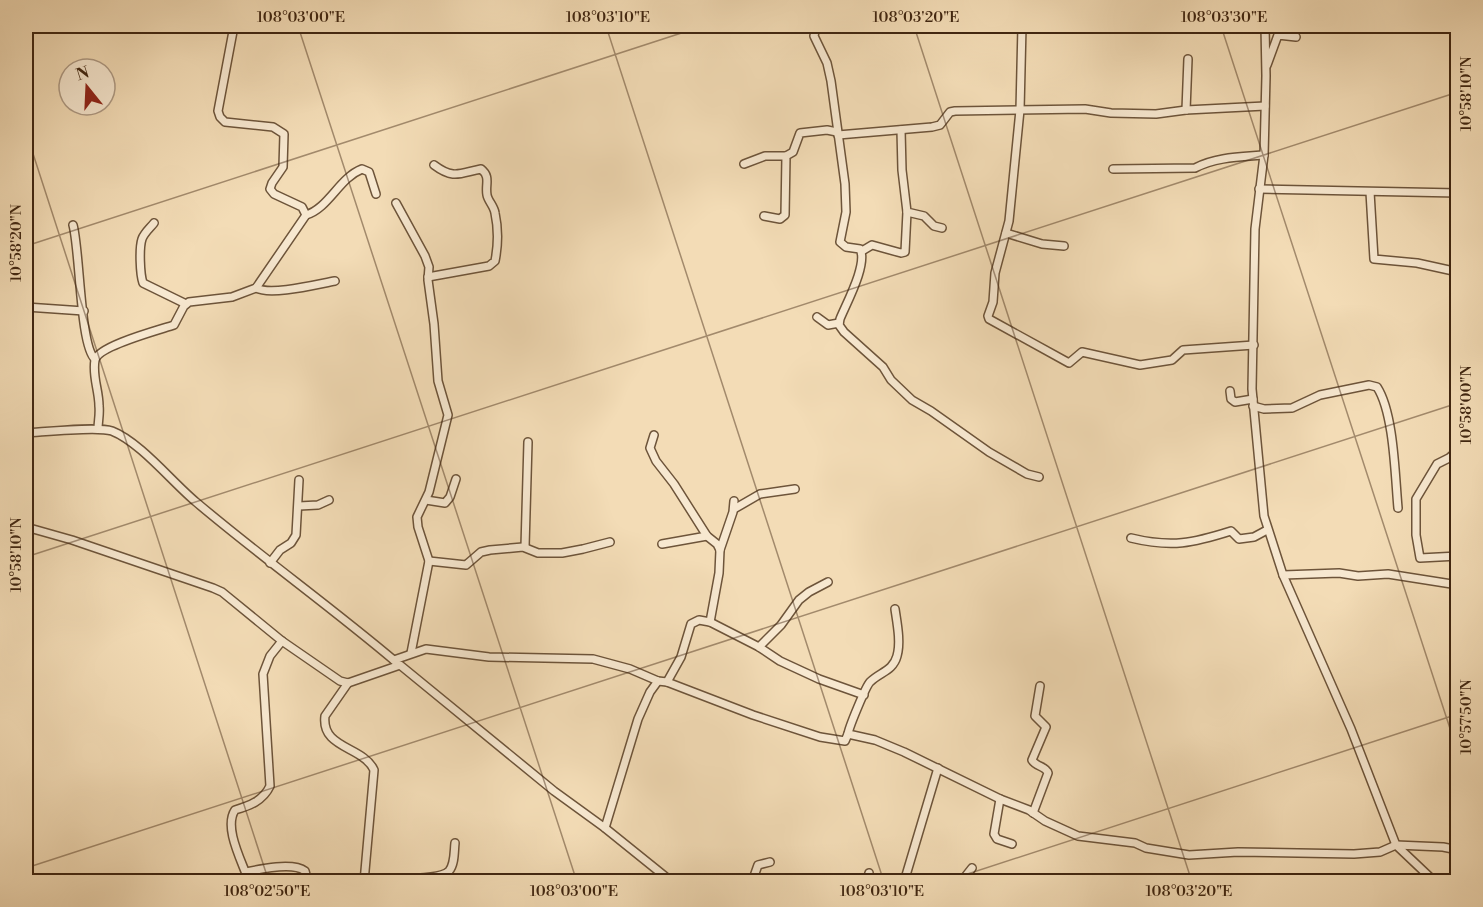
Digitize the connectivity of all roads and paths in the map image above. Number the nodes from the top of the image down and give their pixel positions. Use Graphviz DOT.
graph roads {
  1 [pos="234,26"];
  2 [pos="816,26"];
  3 [pos="1022,26"];
  4 [pos="1265,26"];
  5 [pos="1296,37"];
  6 [pos="1188,58"];
  7 [pos="1266,67"];
  8 [pos="1265,106"];
  9 [pos="1020,110"];
  10 [pos="1186,110"];
  11 [pos="901,130"];
  12 [pos="838,133"];
  13 [pos="786,156"];
  14 [pos="1264,156"];
  15 [pos="744,164"];
  16 [pos="434,165"];
  17 [pos="1113,169"];
  18 [pos="1259,189"];
  19 [pos="1370,192"];
  20 [pos="1458,193"];
  21 [pos="376,194"];
  22 [pos="396,203"];
  23 [pos="907,212"];
  24 [pos="306,215"];
  25 [pos="764,216"];
  26 [pos="154,223"];
  27 [pos="73,225"];
  28 [pos="942,228"];
  29 [pos="1006,233"];
  30 [pos="1064,246"];
  31 [pos="862,251"];
  32 [pos="1458,272"];
  33 [pos="428,277"];
  34 [pos="335,280"];
  35 [pos="256,288"];
  36 [pos="186,304"];
  37 [pos="26,307"];
  38 [pos="84,311"];
  39 [pos="817,317"];
  40 [pos="839,323"];
  41 [pos="1254,345"];
  42 [pos="95,359"];
  43 [pos="1230,392"];
  44 [pos="1253,402"];
  45 [pos="98,429"];
  46 [pos="26,433"];
  47 [pos="654,435"];
  48 [pos="528,441"];
  49 [pos="1458,450"];
  50 [pos="1039,477"];
  51 [pos="456,479"];
  52 [pos="299,480"];
  53 [pos="795,489"];
  54 [pos="329,500"];
  55 [pos="426,500"];
  56 [pos="299,506"];
  57 [pos="1398,508"];
  58 [pos="26,527"];
  59 [pos="1267,530"];
  60 [pos="707,536"];
  61 [pos="1131,538"];
  62 [pos="610,542"];
  63 [pos="662,544"];
  64 [pos="525,548"];
  65 [pos="720,550"];
  66 [pos="1458,556"];
  67 [pos="429,561"];
  68 [pos="270,563"];
  69 [pos="1283,575"];
  70 [pos="828,582"];
  71 [pos="1458,585"];
  72 [pos="895,609"];
  73 [pos="710,622"];
  74 [pos="282,641"];
  75 [pos="759,647"];
  76 [pos="411,653"];
  77 [pos="397,663"];
  78 [pos="658,681"];
  79 [pos="667,682"];
  80 [pos="348,683"];
  81 [pos="1040,686"];
  82 [pos="864,695"];
  83 [pos="848,734"];
  84 [pos="938,768"];
  85 [pos="1000,799"];
  86 [pos="1033,813"];
  87 [pos="605,828"];
  88 [pos="455,843"];
  89 [pos="1012,844"];
  90 [pos="1396,845"];
  91 [pos="1458,850"];
  92 [pos="770,862"];
  93 [pos="972,868"];
  94 [pos="246,872"];
  95 [pos="869,873"];
  96 [pos="364,880"];
  97 [pos="249,882"];
  98 [pos="308,882"];
  99 [pos="672,882"];
  100 [pos="752,882"];
  101 [pos="867,882"];
  102 [pos="904,882"];
  103 [pos="961,882"];
  104 [pos="1435,882"];
  1 -- 24 [label="street"];
  2 -- 12 [label="street"];
  3 -- 9 [label="street"];
  4 -- 7 [label="street"];
  5 -- 7 [label="street"];
  6 -- 10 [label="street"];
  7 -- 8 [label="street"];
  8 -- 10 [label="street"];
  8 -- 14 [label="street"];
  9 -- 10 [label="street"];
  9 -- 11 [label="street"];
  9 -- 29 [label="street"];
  11 -- 12 [label="street"];
  11 -- 23 [label="street"];
  12 -- 13 [label="street"];
  12 -- 31 [label="street"];
  13 -- 15 [label="street"];
  13 -- 25 [label="street"];
  14 -- 17 [label="street"];
  14 -- 18 [label="street"];
  16 -- 33 [label="street"];
  18 -- 19 [label="street"];
  18 -- 41 [label="street"];
  19 -- 20 [label="street"];
  19 -- 32 [label="street"];
  21 -- 24 [label="street"];
  22 -- 33 [label="street"];
  23 -- 28 [label="street"];
  23 -- 31 [label="street"];
  24 -- 35 [label="street"];
  26 -- 36 [label="street"];
  27 -- 38 [label="street"];
  29 -- 30 [label="street"];
  29 -- 41 [label="street"];
  31 -- 40 [label="street"];
  33 -- 55 [label="street"];
  34 -- 35 [label="street"];
  35 -- 36 [label="street"];
  36 -- 42 [label="street"];
  37 -- 38 [label="street"];
  38 -- 42 [label="street"];
  39 -- 40 [label="street"];
  40 -- 50 [label="street"];
  41 -- 44 [label="street"];
  42 -- 45 [label="street"];
  43 -- 44 [label="street"];
  44 -- 57 [label="street"];
  44 -- 59 [label="street"];
  45 -- 46 [label="street"];
  45 -- 68 [label="street"];
  47 -- 60 [label="street"];
  48 -- 64 [label="street"];
  49 -- 66 [label="street"];
  51 -- 55 [label="street"];
  52 -- 56 [label="street"];
  53 -- 65 [label="street"];
  54 -- 56 [label="street"];
  55 -- 67 [label="street"];
  56 -- 68 [label="street"];
  58 -- 74 [label="street"];
  59 -- 61 [label="street"];
  59 -- 69 [label="street"];
  60 -- 63 [label="street"];
  60 -- 65 [label="street"];
  62 -- 64 [label="street"];
  64 -- 67 [label="street"];
  65 -- 73 [label="street"];
  67 -- 76 [label="street"];
  68 -- 77 [label="street"];
  69 -- 71 [label="street"];
  69 -- 90 [label="street"];
  70 -- 75 [label="street"];
  72 -- 82 [label="street"];
  73 -- 75 [label="street"];
  73 -- 79 [label="street"];
  74 -- 80 [label="street"];
  74 -- 94 [label="street"];
  75 -- 82 [label="street"];
  76 -- 77 [label="street"];
  76 -- 78 [label="street"];
  77 -- 80 [label="street"];
  77 -- 87 [label="street"];
  78 -- 79 [label="street"];
  78 -- 87 [label="street"];
  79 -- 83 [label="street"];
  80 -- 96 [label="street"];
  81 -- 86 [label="street"];
  82 -- 83 [label="street"];
  83 -- 84 [label="street"];
  84 -- 85 [label="street"];
  84 -- 102 [label="street"];
  85 -- 86 [label="street"];
  85 -- 89 [label="street"];
  86 -- 90 [label="street"];
  87 -- 99 [label="street"];
  88 -- 96 [label="street"];
  90 -- 91 [label="street"];
  90 -- 104 [label="street"];
  92 -- 100 [label="street"];
  93 -- 103 [label="street"];
  94 -- 97 [label="street"];
  94 -- 98 [label="street"];
  95 -- 101 [label="street"];
}
